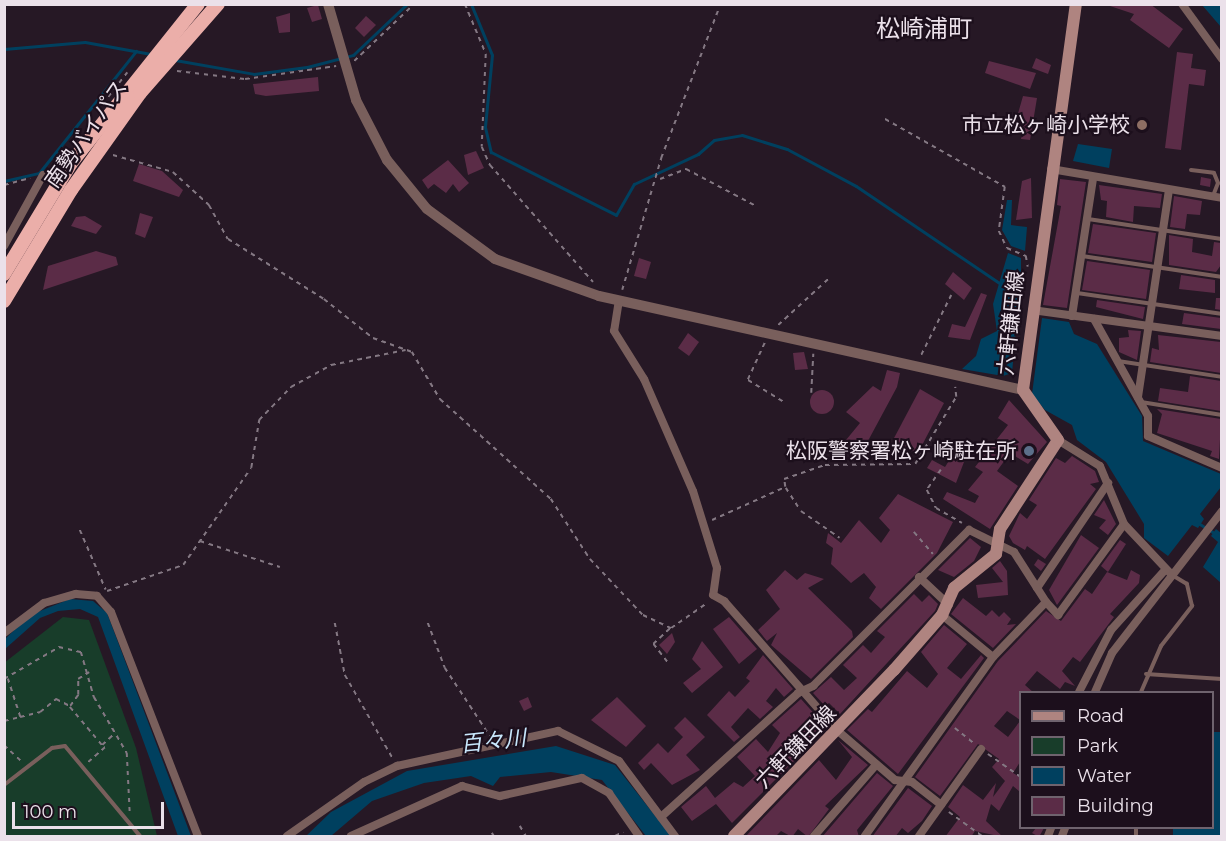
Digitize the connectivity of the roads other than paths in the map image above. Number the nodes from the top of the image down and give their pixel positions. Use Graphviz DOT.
graph roads {
  1 [pos="198,4"];
  2 [pos="218,4"];
  3 [pos="328,4"];
  4 [pos="1076,4"];
  5 [pos="1182,4"];
  6 [pos="164,53"];
  7 [pos="1221,59"];
  8 [pos="154,66"];
  9 [pos="1051,169"];
  10 [pos="1191,170"];
  11 [pos="43,175"];
  12 [pos="1093,179"];
  13 [pos="1169,190"];
  14 [pos="1217,197"];
  15 [pos="1087,219"];
  16 [pos="1163,229"];
  17 [pos="1221,239"];
  18 [pos="4,246"];
  19 [pos="1082,256"];
  20 [pos="1158,267"];
  21 [pos="4,274"];
  22 [pos="1221,277"];
  23 [pos="1076,293"];
  24 [pos="619,300"];
  25 [pos="4,301"];
  26 [pos="1152,304"];
  27 [pos="1221,314"];
  28 [pos="1032,315"];
  29 [pos="1072,316"];
  30 [pos="1094,319"];
  31 [pos="1149,326"];
  32 [pos="1221,336"];
  33 [pos="1118,361"];
  34 [pos="1143,365"];
  35 [pos="1221,377"];
  36 [pos="1024,385"];
  37 [pos="1139,400"];
  38 [pos="1221,415"];
  39 [pos="1058,440"];
  40 [pos="1221,468"];
  41 [pos="1108,483"];
  42 [pos="1218,515"];
  43 [pos="1124,524"];
  44 [pos="999,544"];
  45 [pos="1168,572"];
  46 [pos="919,577"];
  47 [pos="1037,588"];
  48 [pos="1046,602"];
  49 [pos="946,610"];
  50 [pos="4,633"];
  51 [pos="993,657"];
  52 [pos="1146,674"];
  53 [pos="1221,679"];
  54 [pos="1080,691"];
  55 [pos="1096,691"];
  56 [pos="1142,691"];
  57 [pos="805,692"];
  58 [pos="838,731"];
  59 [pos="981,749"];
  60 [pos="876,765"];
  61 [pos="904,781"];
  62 [pos="4,785"];
  63 [pos="941,805"];
  64 [pos="661,817"];
  65 [pos="141,837"];
  66 [pos="198,837"];
  67 [pos="287,837"];
  68 [pos="351,837"];
  69 [pos="639,837"];
  70 [pos="675,837"];
  71 [pos="734,837"];
  72 [pos="814,837"];
  73 [pos="865,837"];
  74 [pos="920,837"];
  1 -- 6 [label="highway, 南勢バイパス"];
  2 -- 6 [label="highway, 南勢バイパス"];
  3 -- 24 [label="street"];
  4 -- 9 [label="main road, 六軒鎌田線"];
  5 -- 7 [label="street"];
  6 -- 8 [label="highway, 南勢バイパス"];
  8 -- 21 [label="highway, 南勢バイパス"];
  8 -- 25 [label="highway, 南勢バイパス"];
  9 -- 12 [label="street"];
  9 -- 28 [label="main road, 六軒鎌田線"];
  10 -- 14 [label="lane"];
  11 -- 18 [label="street"];
  12 -- 13 [label="street"];
  12 -- 15 [label="street"];
  13 -- 14 [label="street"];
  13 -- 16 [label="street"];
  15 -- 16 [label="lane"];
  15 -- 19 [label="street"];
  16 -- 17 [label="lane"];
  16 -- 20 [label="street"];
  19 -- 20 [label="lane"];
  19 -- 23 [label="street"];
  20 -- 22 [label="lane"];
  20 -- 26 [label="street"];
  23 -- 26 [label="lane"];
  23 -- 29 [label="street"];
  24 -- 36 [label="street"];
  24 -- 57 [label="street"];
  26 -- 27 [label="lane"];
  26 -- 31 [label="street"];
  28 -- 29 [label="street"];
  28 -- 36 [label="main road, 六軒鎌田線"];
  29 -- 30 [label="street"];
  30 -- 31 [label="street"];
  30 -- 33 [label="street"];
  31 -- 32 [label="street"];
  31 -- 34 [label="street"];
  33 -- 34 [label="lane"];
  33 -- 37 [label="street"];
  34 -- 35 [label="lane"];
  34 -- 37 [label="street"];
  36 -- 39 [label="main road, 六軒鎌田線"];
  37 -- 38 [label="lane"];
  37 -- 40 [label="street"];
  39 -- 41 [label="street"];
  39 -- 44 [label="main road, 六軒鎌田線"];
  41 -- 43 [label="street"];
  41 -- 47 [label="street"];
  42 -- 45 [label="street"];
  43 -- 45 [label="street"];
  43 -- 48 [label="street"];
  44 -- 46 [label="street"];
  44 -- 47 [label="street"];
  44 -- 49 [label="main road, 六軒鎌田線"];
  45 -- 52 [label="lane"];
  45 -- 54 [label="street"];
  45 -- 55 [label="street"];
  46 -- 49 [label="street"];
  46 -- 57 [label="street"];
  47 -- 48 [label="street"];
  48 -- 51 [label="street"];
  49 -- 51 [label="street"];
  49 -- 58 [label="main road, 六軒鎌田線"];
  50 -- 66 [label="street"];
  51 -- 61 [label="street"];
  52 -- 53 [label="lane"];
  52 -- 56 [label="lane"];
  57 -- 58 [label="street"];
  57 -- 64 [label="street"];
  58 -- 60 [label="street"];
  58 -- 71 [label="main road, 六軒鎌田線"];
  59 -- 63 [label="street"];
  60 -- 61 [label="street"];
  60 -- 72 [label="street"];
  61 -- 63 [label="street"];
  61 -- 73 [label="street"];
  62 -- 65 [label="lane"];
  63 -- 74 [label="street"];
  64 -- 67 [label="street"];
  64 -- 70 [label="street"];
  68 -- 69 [label="street"];
}
